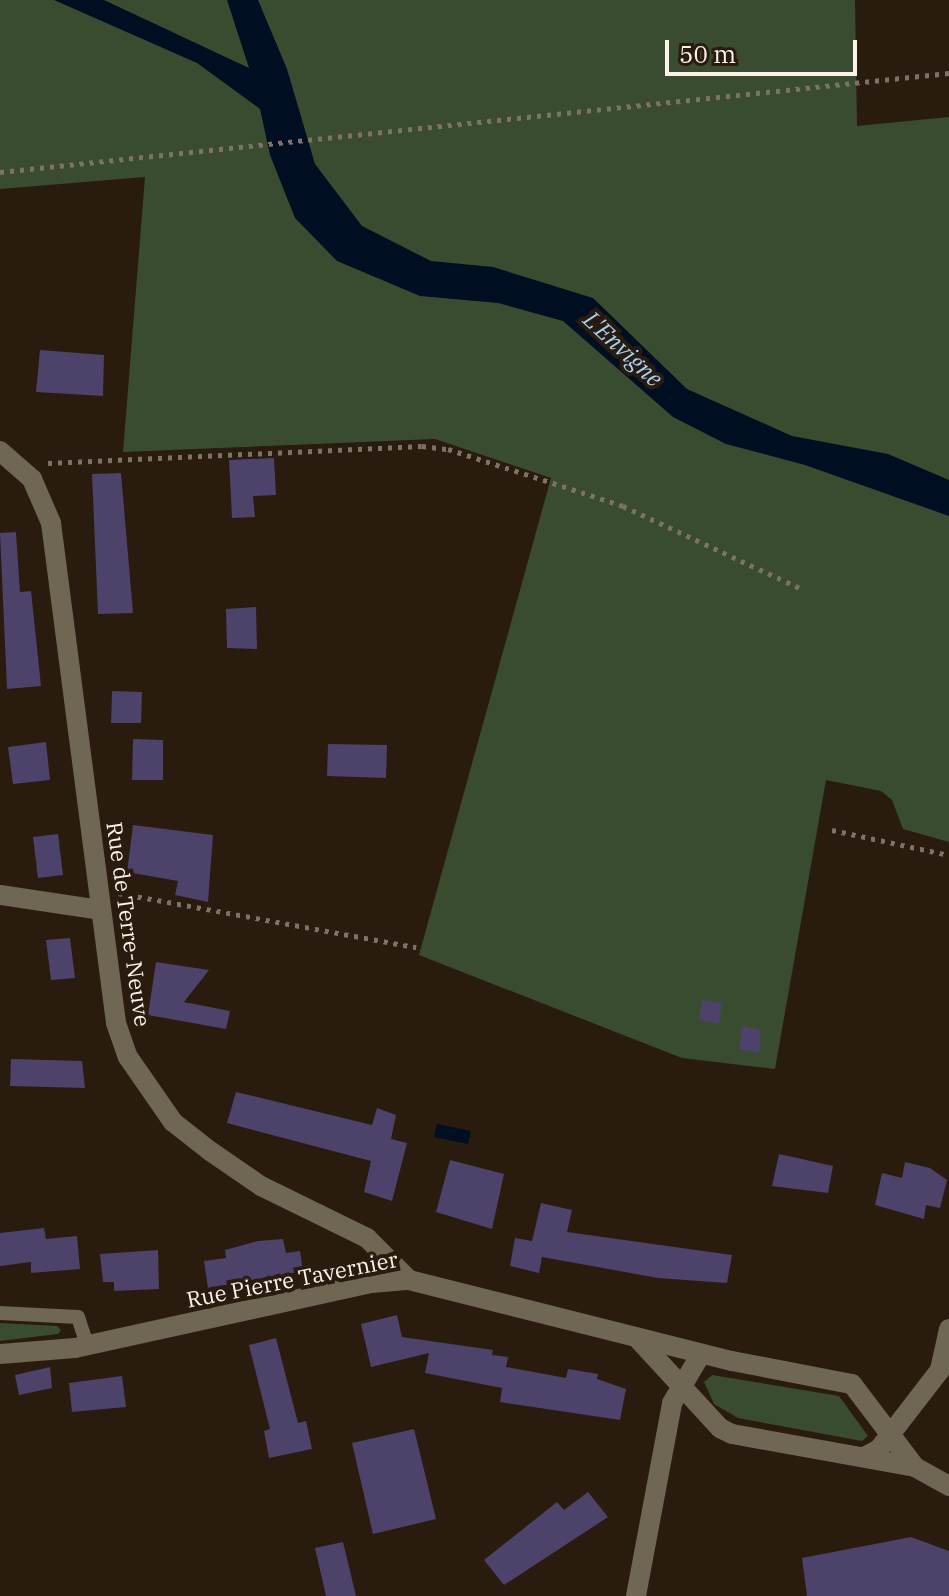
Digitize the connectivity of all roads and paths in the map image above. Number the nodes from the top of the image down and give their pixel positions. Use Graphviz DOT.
graph roads {
  1 [pos="949,73"];
  2 [pos="0,172"];
  3 [pos="0,451"];
  4 [pos="25,472"];
  5 [pos="800,588"];
  6 [pos="832,830"];
  7 [pos="949,855"];
  8 [pos="0,895"];
  9 [pos="99,901"];
  10 [pos="416,947"];
  11 [pos="409,1280"];
  12 [pos="0,1313"];
  13 [pos="949,1329"];
  14 [pos="636,1338"];
  15 [pos="87,1345"];
  16 [pos="0,1354"];
  17 [pos="701,1354"];
  18 [pos="680,1382"];
  19 [pos="889,1430"];
  20 [pos="864,1457"];
  21 [pos="915,1467"];
  22 [pos="949,1486"];
  23 [pos="636,1596"];
  1 -- 2 [label="path"];
  3 -- 4 [label="street, Rue de Terre-Neuve"];
  4 -- 5 [label="path"];
  4 -- 9 [label="street, Rue de Terre-Neuve"];
  6 -- 7 [label="path"];
  8 -- 9 [label="street"];
  9 -- 10 [label="path"];
  9 -- 11 [label="street, Rue de Terre-Neuve"];
  11 -- 14 [label="street, Rue Pierre Tavernier"];
  11 -- 15 [label="street, Rue Pierre Tavernier"];
  12 -- 15 [label="lane"];
  13 -- 19 [label="street"];
  14 -- 17 [label="street, Rue Pierre Tavernier"];
  14 -- 18 [label="street, Rue Pierre Tavernier"];
  15 -- 16 [label="street, Rue Pierre Tavernier"];
  17 -- 18 [label="street"];
  17 -- 19 [label="street, Rue Pierre Tavernier"];
  18 -- 20 [label="street, Rue Pierre Tavernier"];
  18 -- 23 [label="street"];
  19 -- 20 [label="street"];
  19 -- 21 [label="street, Rue Pierre Tavernier"];
  20 -- 21 [label="street, Rue Pierre Tavernier"];
  21 -- 22 [label="street, Rue Pierre Tavernier"];
}
